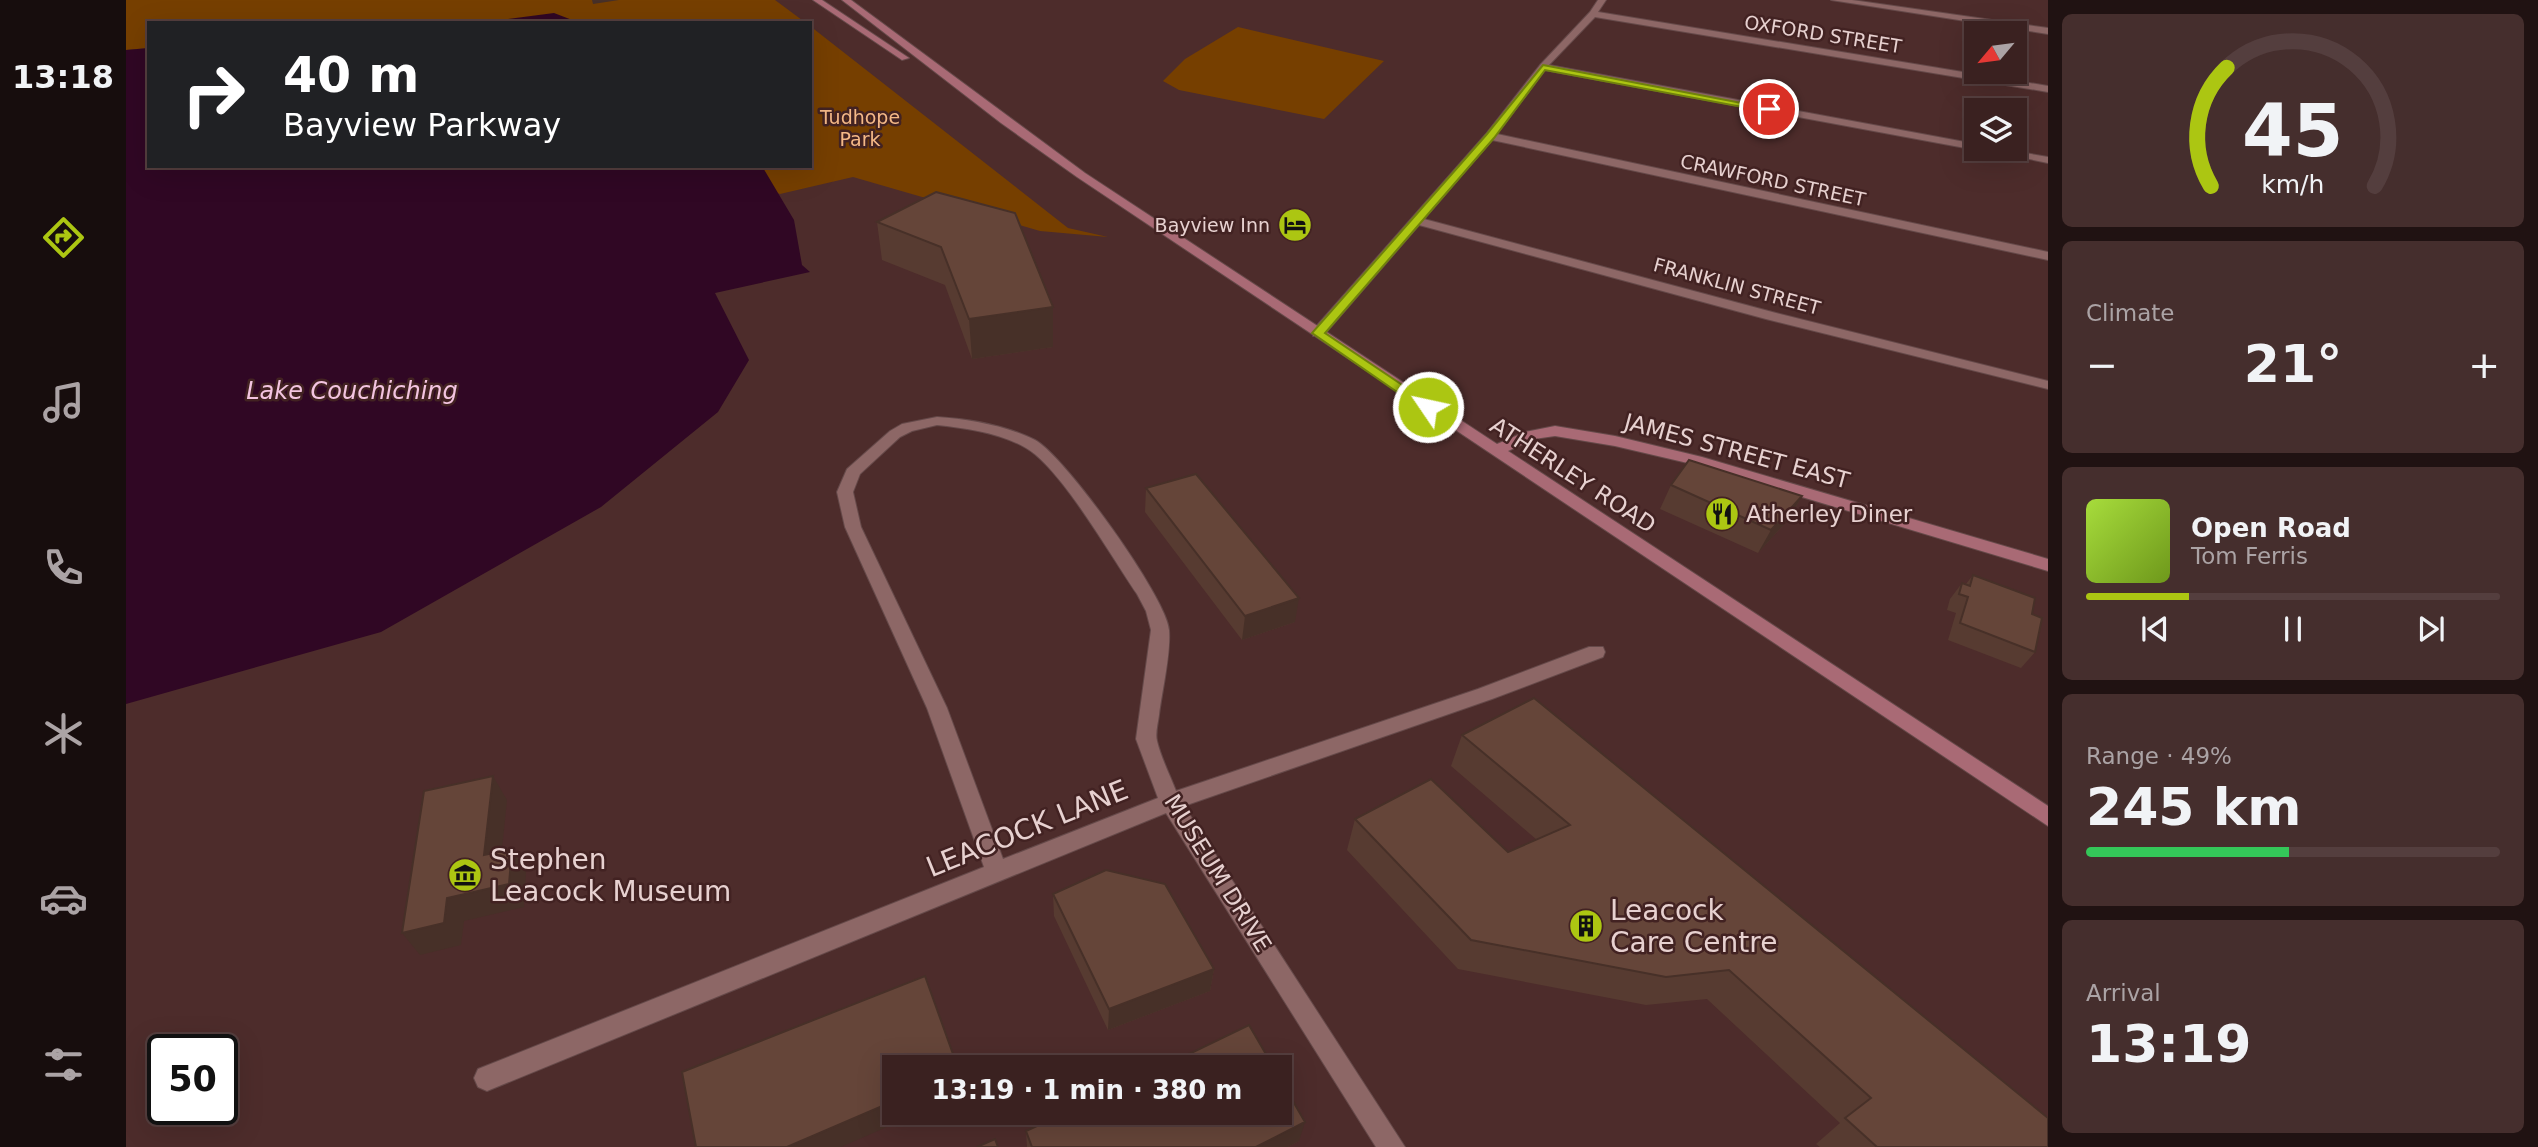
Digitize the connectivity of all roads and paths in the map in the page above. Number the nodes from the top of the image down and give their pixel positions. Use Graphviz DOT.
graph roads {
  1 [pos="817,0"];
  2 [pos="846,0"];
  3 [pos="1602,0"];
  4 [pos="1835,0"];
  5 [pos="1593,14"];
  6 [pos="2048,32"];
  7 [pos="1543,67"];
  8 [pos="2048,89"];
  9 [pos="1005,121"];
  10 [pos="1490,136"];
  11 [pos="1964,145"];
  12 [pos="2027,156"];
  13 [pos="2048,160"];
  14 [pos="1417,221"];
  15 [pos="2048,256"];
  16 [pos="1318,333"];
  17 [pos="2048,385"];
  18 [pos="1494,451"];
  19 [pos="2048,565"];
  20 [pos="1596,652"];
  21 [pos="1170,802"];
  22 [pos="2048,817"];
  23 [pos="997,873"];
  24 [pos="487,1078"];
  25 [pos="1392,1147"];
  1 -- 9 [label="main road, ATHERLEY ROAD"];
  2 -- 9 [label="main road, ATHERLEY ROAD"];
  3 -- 5 [label="street"];
  4 -- 6 [label="street"];
  5 -- 7 [label="street"];
  5 -- 8 [label="street, OXFORD STREET"];
  7 -- 10 [label="street"];
  7 -- 11 [label="street"];
  9 -- 16 [label="main road, ATHERLEY ROAD"];
  10 -- 14 [label="street"];
  10 -- 15 [label="street, CRAWFORD STREET"];
  12 -- 13 [label="street"];
  14 -- 16 [label="street"];
  14 -- 17 [label="street, FRANKLIN STREET"];
  16 -- 18 [label="main road, ATHERLEY ROAD"];
  18 -- 19 [label="main road, JAMES STREET EAST"];
  18 -- 22 [label="main road, ATHERLEY ROAD"];
  20 -- 21 [label="street, LEACOCK LANE"];
  21 -- 23 [label="street, LEACOCK LANE"];
  21 -- 23 [label="street, MUSEUM DRIVE"];
  21 -- 25 [label="street, MUSEUM DRIVE"];
  23 -- 24 [label="street, LEACOCK LANE"];
}
